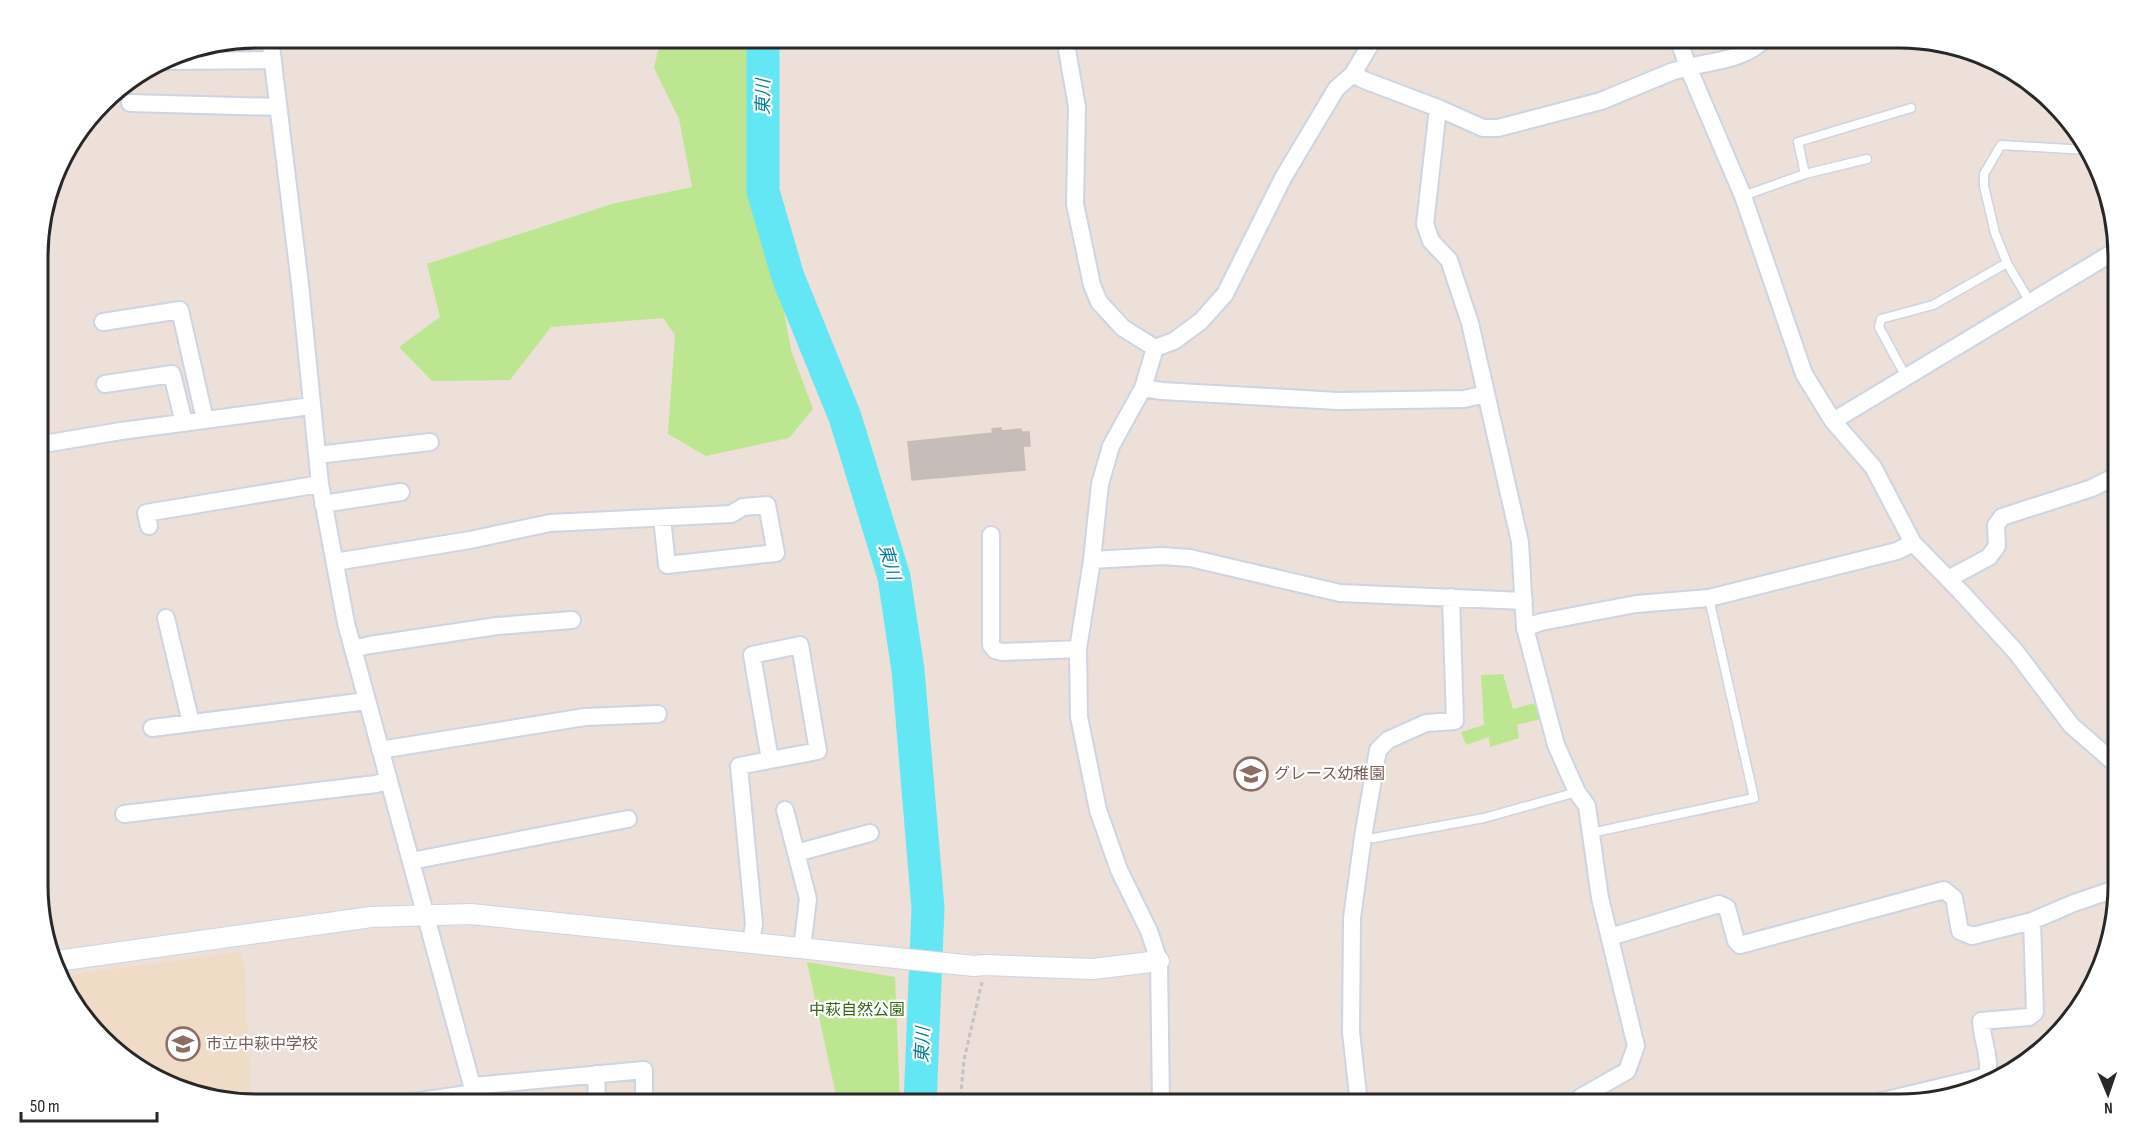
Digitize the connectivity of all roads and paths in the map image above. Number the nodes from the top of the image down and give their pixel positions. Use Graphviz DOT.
graph roads {
  1 [pos="271,48"];
  2 [pos="1067,48"];
  3 [pos="1368,48"];
  4 [pos="1681,48"];
  5 [pos="1755,48"];
  6 [pos="273,60"];
  7 [pos="186,61"];
  8 [pos="1688,67"];
  9 [pos="1353,74"];
  10 [pos="130,103"];
  11 [pos="278,107"];
  12 [pos="1438,108"];
  13 [pos="1911,108"];
  14 [pos="2078,149"];
  15 [pos="1867,159"];
  16 [pos="1805,174"];
  17 [pos="1743,196"];
  18 [pos="2108,255"];
  19 [pos="2007,263"];
  20 [pos="2030,302"];
  21 [pos="103,322"];
  22 [pos="1155,348"];
  23 [pos="1905,377"];
  24 [pos="105,384"];
  25 [pos="1143,388"];
  26 [pos="1486,394"];
  27 [pos="311,406"];
  28 [pos="205,420"];
  29 [pos="1833,421"];
  30 [pos="184,423"];
  31 [pos="430,442"];
  32 [pos="48,443"];
  33 [pos="317,456"];
  34 [pos="2108,481"];
  35 [pos="320,484"];
  36 [pos="401,492"];
  37 [pos="323,504"];
  38 [pos="662,518"];
  39 [pos="148,526"];
  40 [pos="991,535"];
  41 [pos="1913,543"];
  42 [pos="1092,560"];
  43 [pos="334,562"];
  44 [pos="1948,579"];
  45 [pos="1451,597"];
  46 [pos="1709,598"];
  47 [pos="1524,601"];
  48 [pos="166,618"];
  49 [pos="572,620"];
  50 [pos="1526,628"];
  51 [pos="353,649"];
  52 [pos="1078,649"];
  53 [pos="367,701"];
  54 [pos="658,714"];
  55 [pos="191,723"];
  56 [pos="152,728"];
  57 [pos="2108,749"];
  58 [pos="380,750"];
  59 [pos="770,760"];
  60 [pos="389,780"];
  61 [pos="1577,792"];
  62 [pos="785,810"];
  63 [pos="124,814"];
  64 [pos="628,819"];
  65 [pos="870,833"];
  66 [pos="1591,833"];
  67 [pos="1363,837"];
  68 [pos="796,853"];
  69 [pos="411,861"];
  70 [pos="2108,891"];
  71 [pos="425,914"];
  72 [pos="2032,921"];
  73 [pos="1610,937"];
  74 [pos="751,943"];
  75 [pos="802,948"];
  76 [pos="63,960"];
  77 [pos="1159,961"];
  78 [pos="979,965"];
  79 [pos="596,1074"];
  80 [pos="1987,1074"];
  81 [pos="1976,1079"];
  82 [pos="475,1094"];
  83 [pos="481,1094"];
  84 [pos="597,1094"];
  85 [pos="644,1094"];
  86 [pos="961,1094"];
  87 [pos="1161,1094"];
  88 [pos="1358,1094"];
  89 [pos="1586,1094"];
  90 [pos="1912,1094"];
  1 -- 6 [label="street"];
  2 -- 22 [label="street"];
  3 -- 9 [label="street"];
  4 -- 8 [label="street"];
  5 -- 8 [label="street"];
  6 -- 7 [label="street"];
  6 -- 11 [label="street"];
  8 -- 12 [label="street"];
  8 -- 17 [label="street"];
  9 -- 12 [label="street"];
  9 -- 22 [label="street"];
  10 -- 11 [label="street"];
  11 -- 27 [label="street"];
  12 -- 26 [label="street"];
  13 -- 16 [label="lane"];
  14 -- 19 [label="lane"];
  15 -- 16 [label="lane"];
  16 -- 17 [label="lane"];
  17 -- 29 [label="street"];
  18 -- 20 [label="street"];
  19 -- 20 [label="lane"];
  19 -- 23 [label="lane"];
  20 -- 23 [label="street"];
  21 -- 28 [label="street"];
  22 -- 25 [label="street"];
  23 -- 29 [label="street"];
  24 -- 30 [label="street"];
  25 -- 26 [label="street"];
  25 -- 42 [label="street"];
  26 -- 47 [label="street"];
  27 -- 28 [label="street"];
  27 -- 33 [label="street"];
  28 -- 30 [label="street"];
  29 -- 41 [label="street"];
  30 -- 32 [label="street"];
  31 -- 33 [label="street"];
  33 -- 35 [label="street"];
  34 -- 44 [label="street"];
  35 -- 37 [label="street"];
  35 -- 39 [label="street"];
  36 -- 37 [label="street"];
  37 -- 43 [label="street"];
  38 -- 38 [label="street"];
  38 -- 43 [label="street"];
  40 -- 52 [label="street"];
  41 -- 44 [label="street"];
  41 -- 46 [label="street"];
  42 -- 45 [label="street"];
  42 -- 52 [label="street"];
  43 -- 51 [label="street"];
  44 -- 57 [label="street"];
  45 -- 47 [label="street"];
  45 -- 67 [label="street"];
  46 -- 50 [label="street"];
  46 -- 66 [label="lane"];
  47 -- 50 [label="street"];
  48 -- 55 [label="street"];
  49 -- 51 [label="street"];
  50 -- 61 [label="street"];
  51 -- 53 [label="street"];
  52 -- 77 [label="street"];
  53 -- 55 [label="street"];
  53 -- 58 [label="street"];
  54 -- 58 [label="street"];
  55 -- 56 [label="street"];
  58 -- 60 [label="street"];
  59 -- 59 [label="street"];
  59 -- 74 [label="street"];
  60 -- 63 [label="street"];
  60 -- 69 [label="street"];
  61 -- 66 [label="street"];
  61 -- 67 [label="lane"];
  62 -- 68 [label="street"];
  64 -- 69 [label="street"];
  65 -- 68 [label="street"];
  66 -- 73 [label="street"];
  67 -- 88 [label="street"];
  68 -- 75 [label="street"];
  69 -- 71 [label="street"];
  70 -- 72 [label="street"];
  71 -- 74 [label="street"];
  71 -- 76 [label="street"];
  71 -- 82 [label="street"];
  72 -- 73 [label="street"];
  72 -- 80 [label="street"];
  73 -- 89 [label="street"];
  74 -- 75 [label="street"];
  75 -- 78 [label="street"];
  77 -- 78 [label="street"];
  77 -- 87 [label="street"];
  78 -- 86 [label="path"];
  79 -- 83 [label="street"];
  79 -- 84 [label="street"];
  79 -- 85 [label="street"];
  81 -- 90 [label="street"];
}
